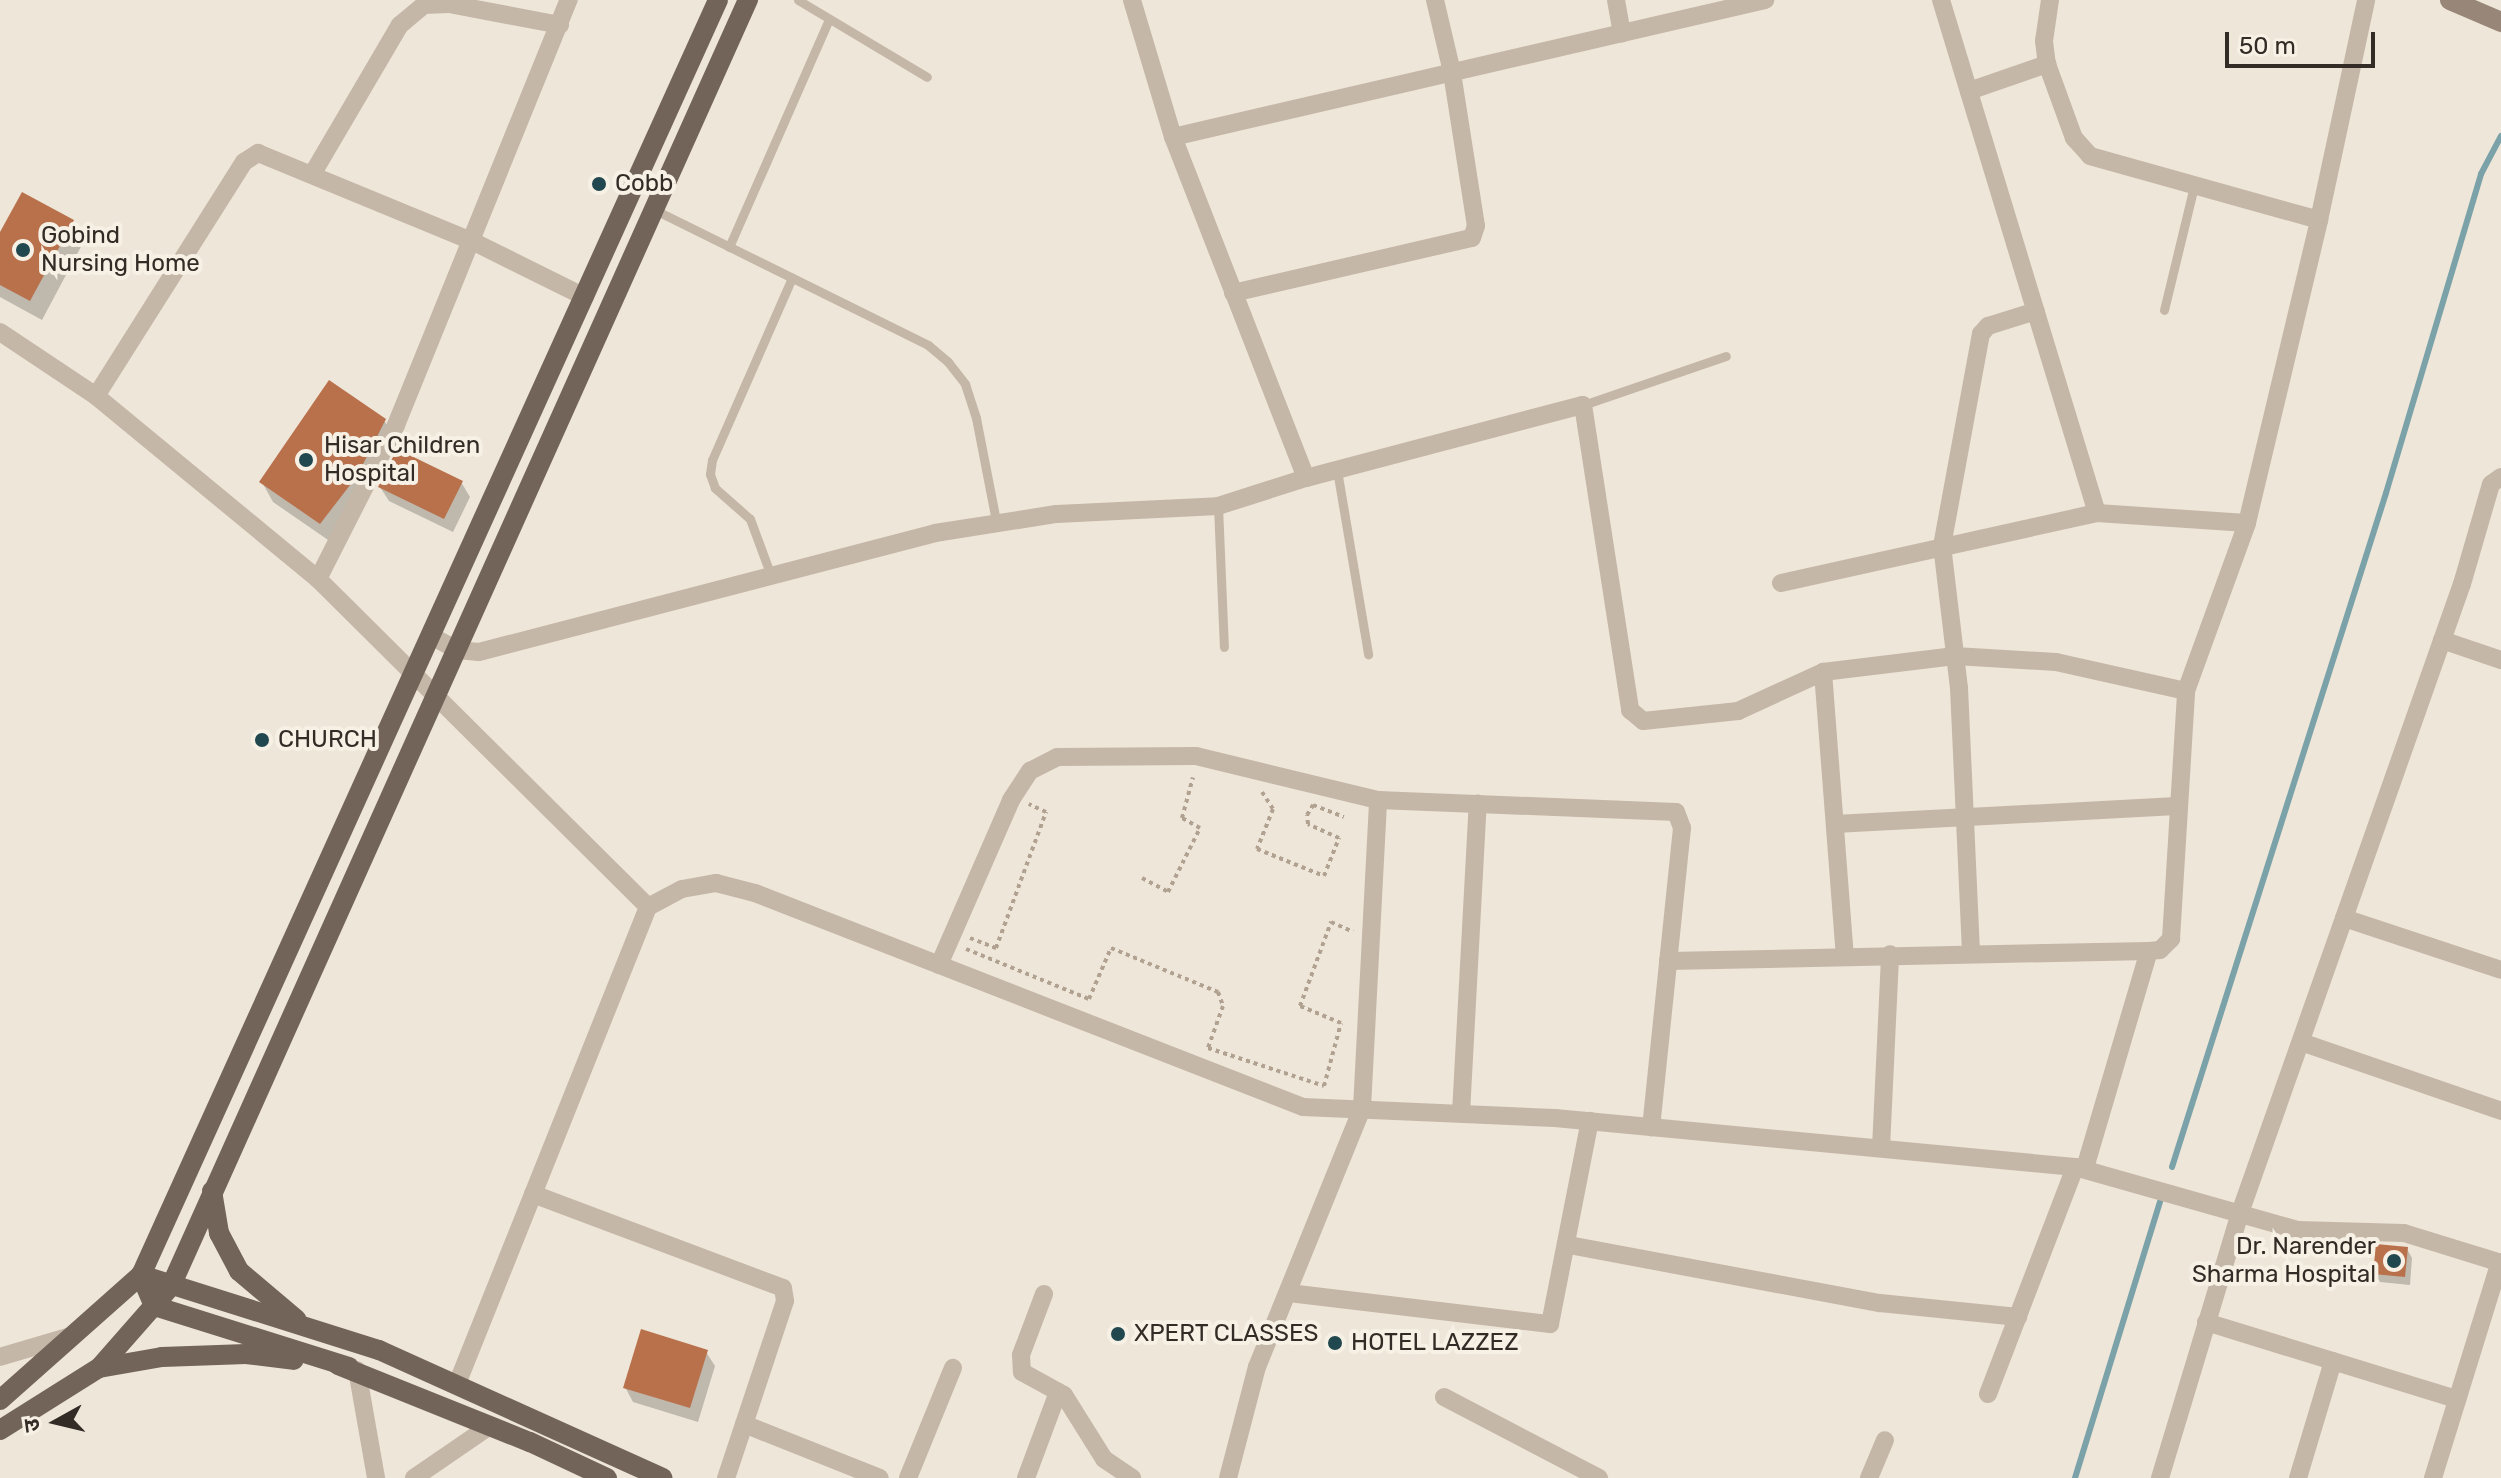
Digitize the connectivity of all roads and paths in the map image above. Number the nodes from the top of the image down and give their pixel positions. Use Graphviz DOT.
graph roads {
  1 [pos="569,0"];
  2 [pos="718,0"];
  3 [pos="748,0"];
  4 [pos="798,0"];
  5 [pos="1132,0"];
  6 [pos="1435,0"];
  7 [pos="1616,0"];
  8 [pos="1765,0"];
  9 [pos="1941,0"];
  10 [pos="2050,0"];
  11 [pos="2366,0"];
  12 [pos="2450,0"];
  13 [pos="829,19"];
  14 [pos="2501,22"];
  15 [pos="560,25"];
  16 [pos="1622,33"];
  17 [pos="2047,64"];
  18 [pos="1452,72"];
  19 [pos="927,77"];
  20 [pos="1969,91"];
  21 [pos="1173,137"];
  22 [pos="313,173"];
  23 [pos="2194,186"];
  24 [pos="653,209"];
  25 [pos="2319,220"];
  26 [pos="472,241"];
  27 [pos="729,247"];
  28 [pos="792,278"];
  29 [pos="1233,293"];
  30 [pos="585,297"];
  31 [pos="2164,310"];
  32 [pos="2036,311"];
  33 [pos="0,332"];
  34 [pos="1726,356"];
  35 [pos="96,396"];
  36 [pos="1583,405"];
  37 [pos="1337,470"];
  38 [pos="2501,477"];
  39 [pos="1306,478"];
  40 [pos="1218,506"];
  41 [pos="2097,513"];
  42 [pos="996,521"];
  43 [pos="2247,523"];
  44 [pos="1942,546"];
  45 [pos="770,573"];
  46 [pos="318,579"];
  47 [pos="1781,583"];
  48 [pos="431,636"];
  49 [pos="2442,640"];
  50 [pos="1224,647"];
  51 [pos="457,650"];
  52 [pos="1368,654"];
  53 [pos="1955,656"];
  54 [pos="2501,660"];
  55 [pos="1823,672"];
  56 [pos="412,677"];
  57 [pos="2186,691"];
  58 [pos="435,698"];
  59 [pos="1207,778"];
  60 [pos="1259,787"];
  61 [pos="1378,800"];
  62 [pos="1023,801"];
  63 [pos="1478,803"];
  64 [pos="2177,806"];
  65 [pos="1344,817"];
  66 [pos="1965,817"];
  67 [pos="1835,824"];
  68 [pos="1142,878"];
  69 [pos="648,907"];
  70 [pos="2344,918"];
  71 [pos="1370,940"];
  72 [pos="2149,951"];
  73 [pos="1971,952"];
  74 [pos="1890,954"];
  75 [pos="1845,956"];
  76 [pos="1668,961"];
  77 [pos="939,965"];
  78 [pos="2500,967"];
  79 [pos="2301,1042"];
  80 [pos="1362,1108"];
  81 [pos="2501,1111"];
  82 [pos="1461,1113"];
  83 [pos="1590,1121"];
  84 [pos="1651,1127"];
  85 [pos="1881,1148"];
  86 [pos="2080,1167"];
  87 [pos="212,1191"];
  88 [pos="533,1194"];
  89 [pos="2241,1210"];
  90 [pos="1569,1245"];
  91 [pos="2500,1263"];
  92 [pos="141,1275"];
  93 [pos="171,1286"];
  94 [pos="1289,1293"];
  95 [pos="1044,1294"];
  96 [pos="154,1306"];
  97 [pos="2018,1317"];
  98 [pos="2206,1322"];
  99 [pos="308,1328"];
  100 [pos="80,1333"];
  101 [pos="0,1357"];
  102 [pos="2333,1361"];
  103 [pos="99,1368"];
  104 [pos="353,1368"];
  105 [pos="953,1368"];
  106 [pos="457,1384"];
  107 [pos="1058,1392"];
  108 [pos="1988,1394"];
  109 [pos="1444,1397"];
  110 [pos="2457,1399"];
  111 [pos="0,1400"];
  112 [pos="744,1424"];
  113 [pos="491,1425"];
  114 [pos="0,1430"];
  115 [pos="1885,1440"];
  116 [pos="376,1478"];
  117 [pos="414,1478"];
  118 [pos="607,1478"];
  119 [pos="662,1478"];
  120 [pos="726,1478"];
  121 [pos="880,1478"];
  122 [pos="908,1478"];
  123 [pos="1026,1478"];
  124 [pos="1132,1478"];
  125 [pos="1228,1478"];
  126 [pos="1599,1478"];
  127 [pos="1869,1478"];
  128 [pos="2160,1478"];
  129 [pos="2298,1478"];
  130 [pos="2433,1478"];
  1 -- 15 [label="street"];
  2 -- 30 [label="main road"];
  3 -- 24 [label="main road"];
  4 -- 13 [label="lane"];
  5 -- 21 [label="street"];
  6 -- 18 [label="street"];
  7 -- 16 [label="street"];
  8 -- 16 [label="street"];
  9 -- 20 [label="street"];
  10 -- 17 [label="street"];
  11 -- 25 [label="street"];
  12 -- 14 [label="street"];
  13 -- 19 [label="lane"];
  13 -- 27 [label="lane"];
  15 -- 22 [label="street"];
  15 -- 26 [label="street"];
  16 -- 18 [label="street"];
  17 -- 20 [label="street"];
  17 -- 23 [label="street"];
  18 -- 21 [label="street"];
  18 -- 29 [label="street"];
  20 -- 32 [label="street"];
  21 -- 29 [label="street"];
  22 -- 26 [label="street"];
  22 -- 35 [label="street"];
  23 -- 25 [label="street"];
  23 -- 31 [label="lane"];
  24 -- 27 [label="lane"];
  24 -- 51 [label="main road"];
  25 -- 43 [label="street"];
  26 -- 30 [label="street"];
  26 -- 46 [label="street"];
  27 -- 28 [label="lane"];
  28 -- 42 [label="lane"];
  28 -- 45 [label="lane"];
  29 -- 39 [label="street"];
  30 -- 48 [label="main road"];
  32 -- 41 [label="street"];
  32 -- 44 [label="street"];
  33 -- 35 [label="street"];
  34 -- 36 [label="lane"];
  35 -- 46 [label="street"];
  36 -- 37 [label="street"];
  36 -- 55 [label="street"];
  37 -- 39 [label="street"];
  37 -- 52 [label="lane"];
  38 -- 49 [label="street"];
  39 -- 40 [label="street"];
  40 -- 42 [label="street"];
  40 -- 50 [label="lane"];
  41 -- 43 [label="street"];
  41 -- 44 [label="street"];
  42 -- 45 [label="street"];
  43 -- 57 [label="street"];
  44 -- 47 [label="street"];
  44 -- 53 [label="street"];
  45 -- 51 [label="street"];
  46 -- 56 [label="street"];
  48 -- 51 [label="street"];
  48 -- 56 [label="main road"];
  49 -- 54 [label="street"];
  49 -- 70 [label="street"];
  51 -- 58 [label="main road"];
  53 -- 55 [label="street"];
  53 -- 57 [label="street"];
  53 -- 66 [label="street"];
  55 -- 67 [label="street"];
  56 -- 58 [label="street"];
  56 -- 92 [label="main road"];
  57 -- 64 [label="street"];
  58 -- 69 [label="street"];
  58 -- 87 [label="main road"];
  59 -- 68 [label="path"];
  60 -- 65 [label="path"];
  61 -- 63 [label="street"];
  61 -- 71 [label="street"];
  61 -- 77 [label="street"];
  62 -- 71 [label="path"];
  63 -- 76 [label="street"];
  63 -- 82 [label="street"];
  64 -- 66 [label="street"];
  64 -- 72 [label="street"];
  66 -- 67 [label="street"];
  66 -- 73 [label="street"];
  67 -- 75 [label="street"];
  69 -- 77 [label="street"];
  69 -- 88 [label="street"];
  70 -- 78 [label="street"];
  70 -- 79 [label="street"];
  71 -- 80 [label="street"];
  72 -- 73 [label="street"];
  72 -- 86 [label="street"];
  73 -- 74 [label="street"];
  74 -- 75 [label="street"];
  74 -- 85 [label="street"];
  75 -- 76 [label="street"];
  76 -- 84 [label="street"];
  77 -- 80 [label="street"];
  79 -- 81 [label="street"];
  79 -- 89 [label="street"];
  80 -- 82 [label="street"];
  80 -- 94 [label="street"];
  82 -- 83 [label="street"];
  83 -- 84 [label="street"];
  83 -- 90 [label="street"];
  84 -- 85 [label="street"];
  85 -- 86 [label="street"];
  86 -- 89 [label="street"];
  86 -- 97 [label="street"];
  87 -- 93 [label="main road"];
  87 -- 99 [label="main road"];
  88 -- 106 [label="street"];
  88 -- 112 [label="street"];
  89 -- 91 [label="street"];
  89 -- 98 [label="street"];
  90 -- 94 [label="street"];
  90 -- 97 [label="street"];
  91 -- 110 [label="street"];
  92 -- 93 [label="main road"];
  92 -- 96 [label="main road"];
  92 -- 100 [label="main road"];
  93 -- 96 [label="main road"];
  93 -- 99 [label="main road"];
  94 -- 125 [label="street"];
  95 -- 107 [label="street"];
  96 -- 103 [label="main road"];
  96 -- 104 [label="main road"];
  97 -- 108 [label="street"];
  98 -- 102 [label="street"];
  98 -- 128 [label="street"];
  99 -- 106 [label="main road"];
  100 -- 101 [label="street"];
  100 -- 111 [label="main road"];
  102 -- 110 [label="street"];
  102 -- 129 [label="street"];
  103 -- 104 [label="main road"];
  103 -- 114 [label="main road"];
  104 -- 113 [label="main road"];
  104 -- 116 [label="street"];
  105 -- 122 [label="street"];
  106 -- 119 [label="main road"];
  107 -- 123 [label="street"];
  107 -- 124 [label="street"];
  109 -- 126 [label="street"];
  110 -- 130 [label="street"];
  112 -- 120 [label="street"];
  112 -- 121 [label="street"];
  113 -- 117 [label="street"];
  113 -- 118 [label="main road"];
  115 -- 127 [label="street"];
}
